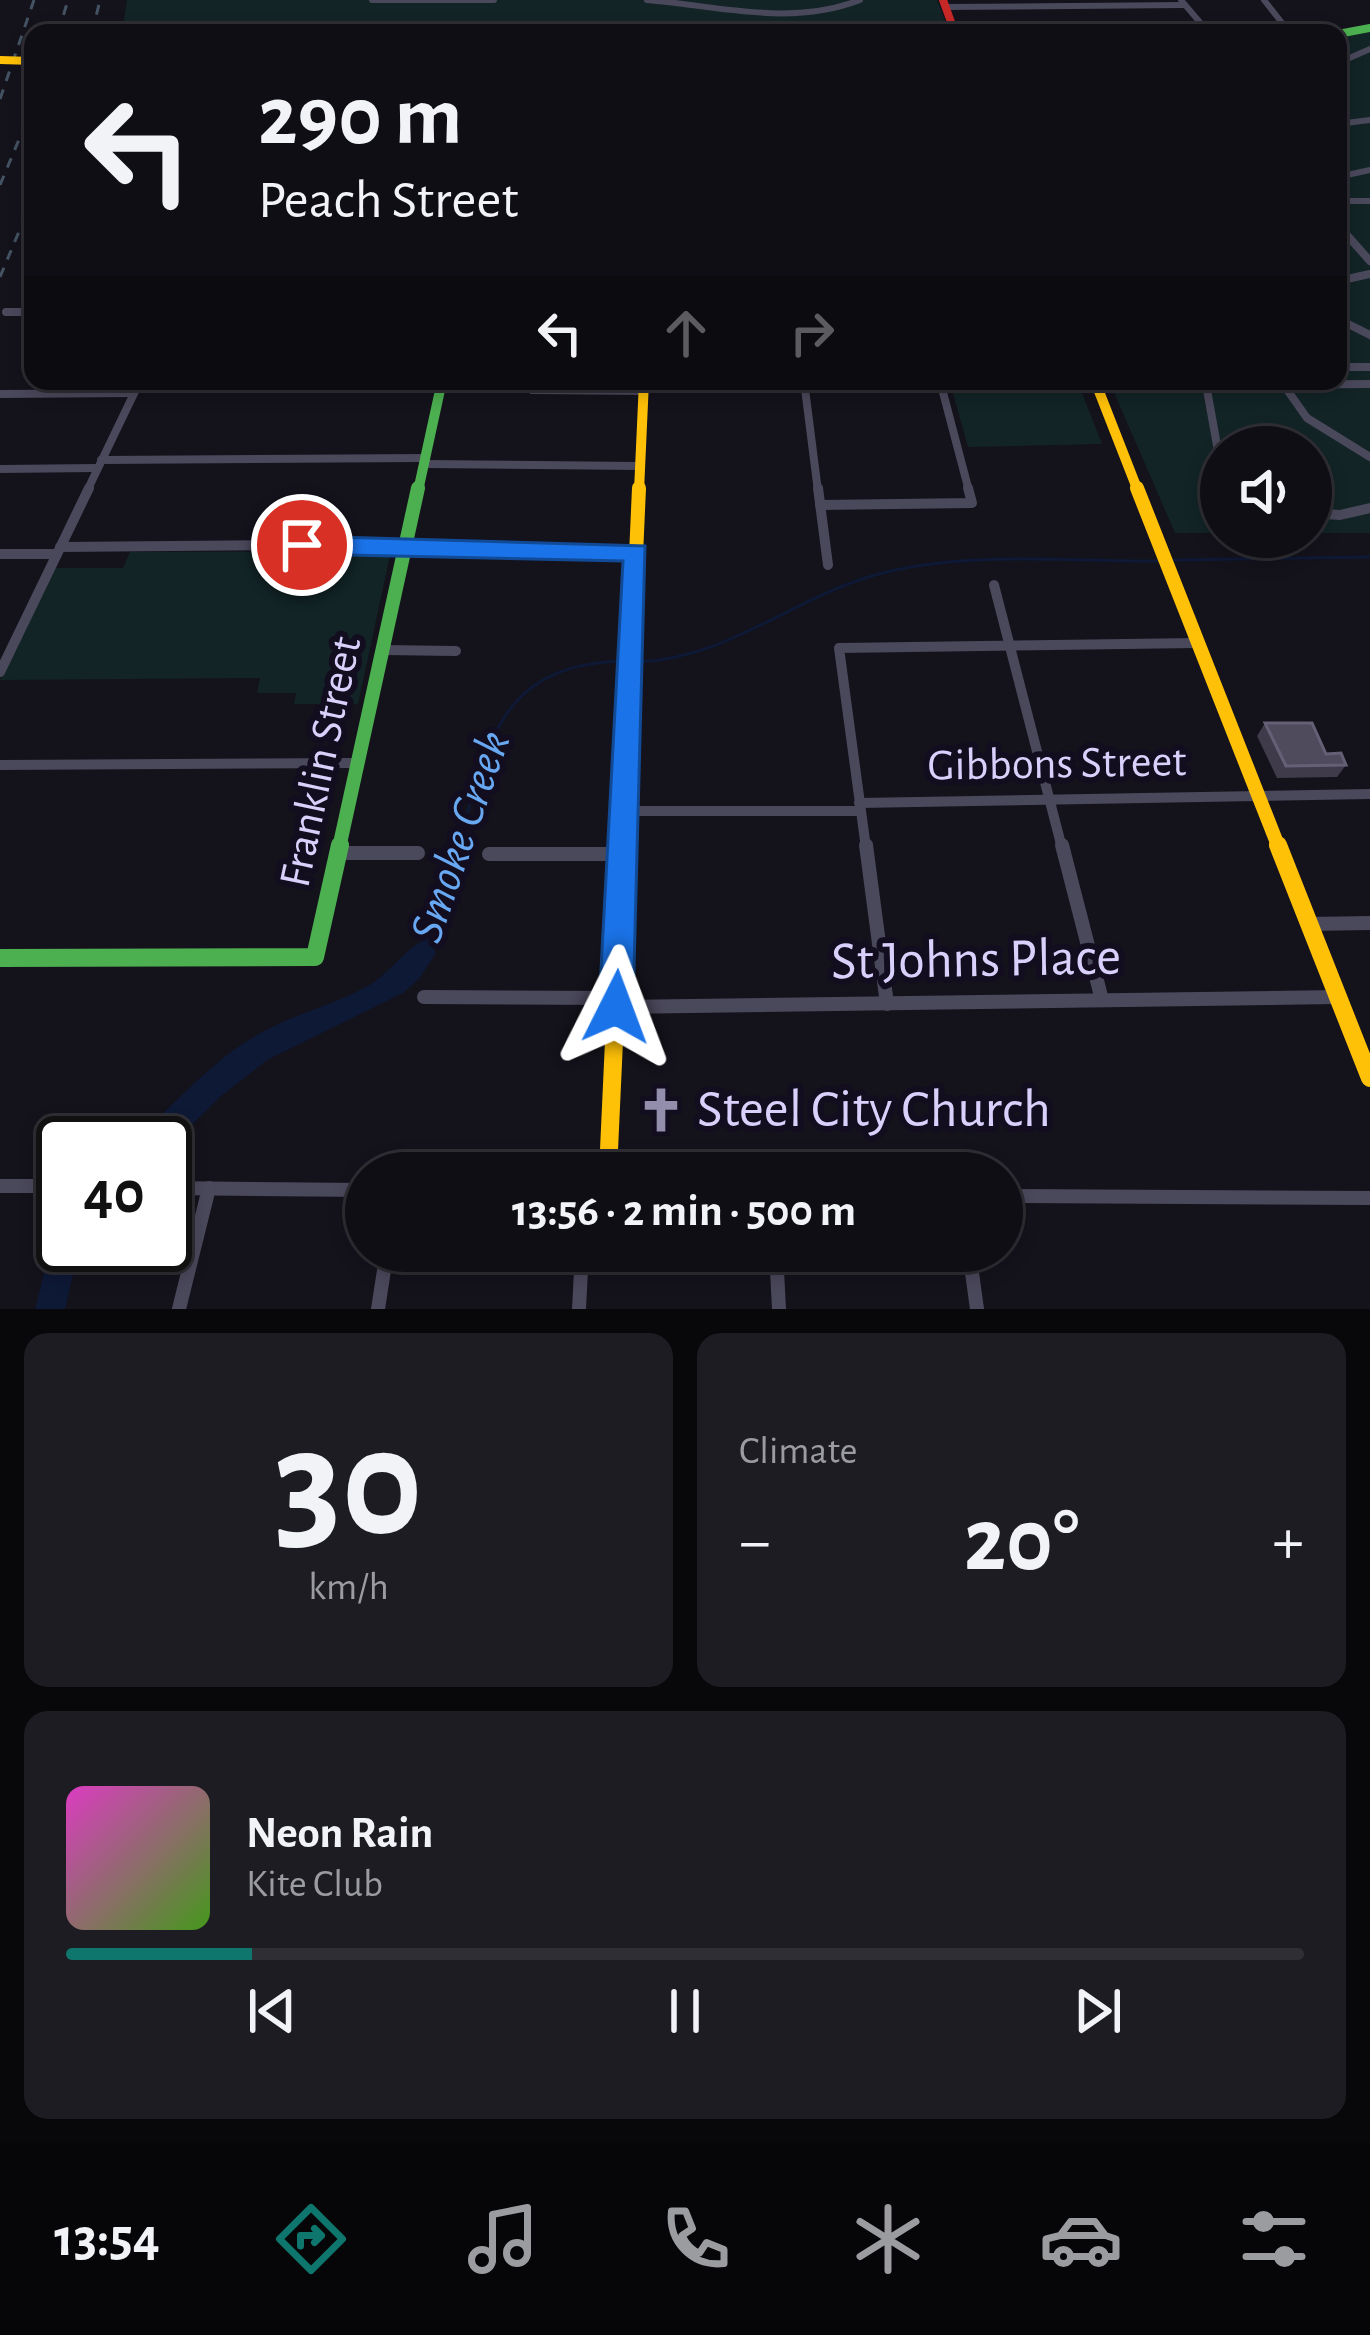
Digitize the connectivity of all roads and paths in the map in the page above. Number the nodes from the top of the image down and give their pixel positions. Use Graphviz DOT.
graph roads {
  1 [pos="372,0"];
  2 [pos="494,0"];
  3 [pos="647,0"];
  4 [pos="860,0"];
  5 [pos="1264,0"];
  6 [pos="1182,3"];
  7 [pos="944,4"];
  8 [pos="1283,24"];
  9 [pos="1347,235"];
  10 [pos="1370,261"];
  11 [pos="6,312"];
  12 [pos="24,312"];
  13 [pos="136,390"];
  14 [pos="440,390"];
  15 [pos="644,390"];
  16 [pos="805,390"];
  17 [pos="942,390"];
  18 [pos="1099,390"];
  19 [pos="1208,390"];
  20 [pos="1288,390"];
  21 [pos="134,393"];
  22 [pos="0,394"];
  23 [pos="1215,426"];
  24 [pos="1370,457"];
  25 [pos="424,461"];
  26 [pos="99,464"];
  27 [pos="640,466"];
  28 [pos="0,469"];
  29 [pos="820,505"];
  30 [pos="1370,508"];
  31 [pos="1332,514"];
  32 [pos="406,547"];
  33 [pos="58,550"];
  34 [pos="636,552"];
  35 [pos="0,554"];
  36 [pos="828,565"];
  37 [pos="994,585"];
  38 [pos="1197,643"];
  39 [pos="1010,645"];
  40 [pos="5,649"];
  41 [pos="383,650"];
  42 [pos="456,651"];
  43 [pos="0,672"];
  44 [pos="358,763"];
  45 [pos="0,765"];
  46 [pos="1370,794"];
  47 [pos="1257,797"];
  48 [pos="1050,800"];
  49 [pos="859,807"];
  50 [pos="625,812"];
  51 [pos="338,853"];
  52 [pos="418,853"];
  53 [pos="489,854"];
  54 [pos="623,854"];
  55 [pos="1370,922"];
  56 [pos="1308,924"];
  57 [pos="0,958"];
  58 [pos="1337,997"];
  59 [pos="424,998"];
  60 [pos="1102,1000"];
  61 [pos="616,1003"];
  62 [pos="887,1004"];
  63 [pos="1370,1078"];
  64 [pos="608,1152"];
  65 [pos="0,1186"];
  66 [pos="36,1186"];
  67 [pos="192,1188"];
  68 [pos="209,1188"];
  69 [pos="345,1190"];
  70 [pos="1023,1196"];
  71 [pos="1370,1198"];
  72 [pos="384,1272"];
  73 [pos="581,1272"];
  74 [pos="777,1272"];
  75 [pos="972,1272"];
  76 [pos="178,1309"];
  77 [pos="378,1309"];
  78 [pos="579,1309"];
  79 [pos="779,1309"];
  80 [pos="977,1309"];
  1 -- 2 [label="street"];
  3 -- 4 [label="street"];
  5 -- 8 [label="street"];
  6 -- 7 [label="street"];
  9 -- 10 [label="street"];
  11 -- 12 [label="street"];
  13 -- 21 [label="street"];
  14 -- 25 [label="street, Franklin Street"];
  15 -- 27 [label="street"];
  16 -- 29 [label="street"];
  17 -- 29 [label="street"];
  18 -- 38 [label="street"];
  19 -- 23 [label="street"];
  20 -- 24 [label="street"];
  21 -- 22 [label="street"];
  21 -- 26 [label="street"];
  25 -- 26 [label="street"];
  25 -- 27 [label="street"];
  25 -- 32 [label="street, Franklin Street"];
  26 -- 28 [label="street"];
  26 -- 33 [label="street"];
  27 -- 34 [label="street"];
  29 -- 36 [label="street"];
  30 -- 31 [label="street"];
  32 -- 33 [label="street"];
  32 -- 34 [label="street"];
  32 -- 41 [label="street, Franklin Street"];
  33 -- 35 [label="street"];
  33 -- 40 [label="street"];
  34 -- 50 [label="street"];
  37 -- 39 [label="street"];
  38 -- 39 [label="street"];
  38 -- 47 [label="street"];
  39 -- 48 [label="street"];
  39 -- 49 [label="street"];
  40 -- 43 [label="street"];
  41 -- 42 [label="street"];
  41 -- 44 [label="street, Franklin Street"];
  44 -- 45 [label="street"];
  44 -- 51 [label="street, Franklin Street"];
  46 -- 47 [label="street, Gibbons Street"];
  47 -- 48 [label="street, Gibbons Street"];
  47 -- 56 [label="street"];
  48 -- 49 [label="street, Gibbons Street"];
  48 -- 60 [label="street"];
  49 -- 50 [label="street, Gibbons Street"];
  49 -- 62 [label="street"];
  50 -- 54 [label="street"];
  51 -- 52 [label="street"];
  51 -- 57 [label="street, Franklin Street"];
  53 -- 54 [label="street"];
  54 -- 61 [label="street"];
  55 -- 56 [label="street"];
  56 -- 58 [label="street"];
  58 -- 60 [label="street, St Johns Place"];
  58 -- 63 [label="street"];
  59 -- 61 [label="street, St Johns Place"];
  60 -- 62 [label="street, St Johns Place"];
  61 -- 62 [label="street, St Johns Place"];
  61 -- 64 [label="street"];
  65 -- 66 [label="street"];
  67 -- 68 [label="street"];
  68 -- 69 [label="street"];
  68 -- 76 [label="street"];
  70 -- 71 [label="street"];
  72 -- 77 [label="street"];
  73 -- 78 [label="street"];
  74 -- 79 [label="street"];
  75 -- 80 [label="street"];
}
